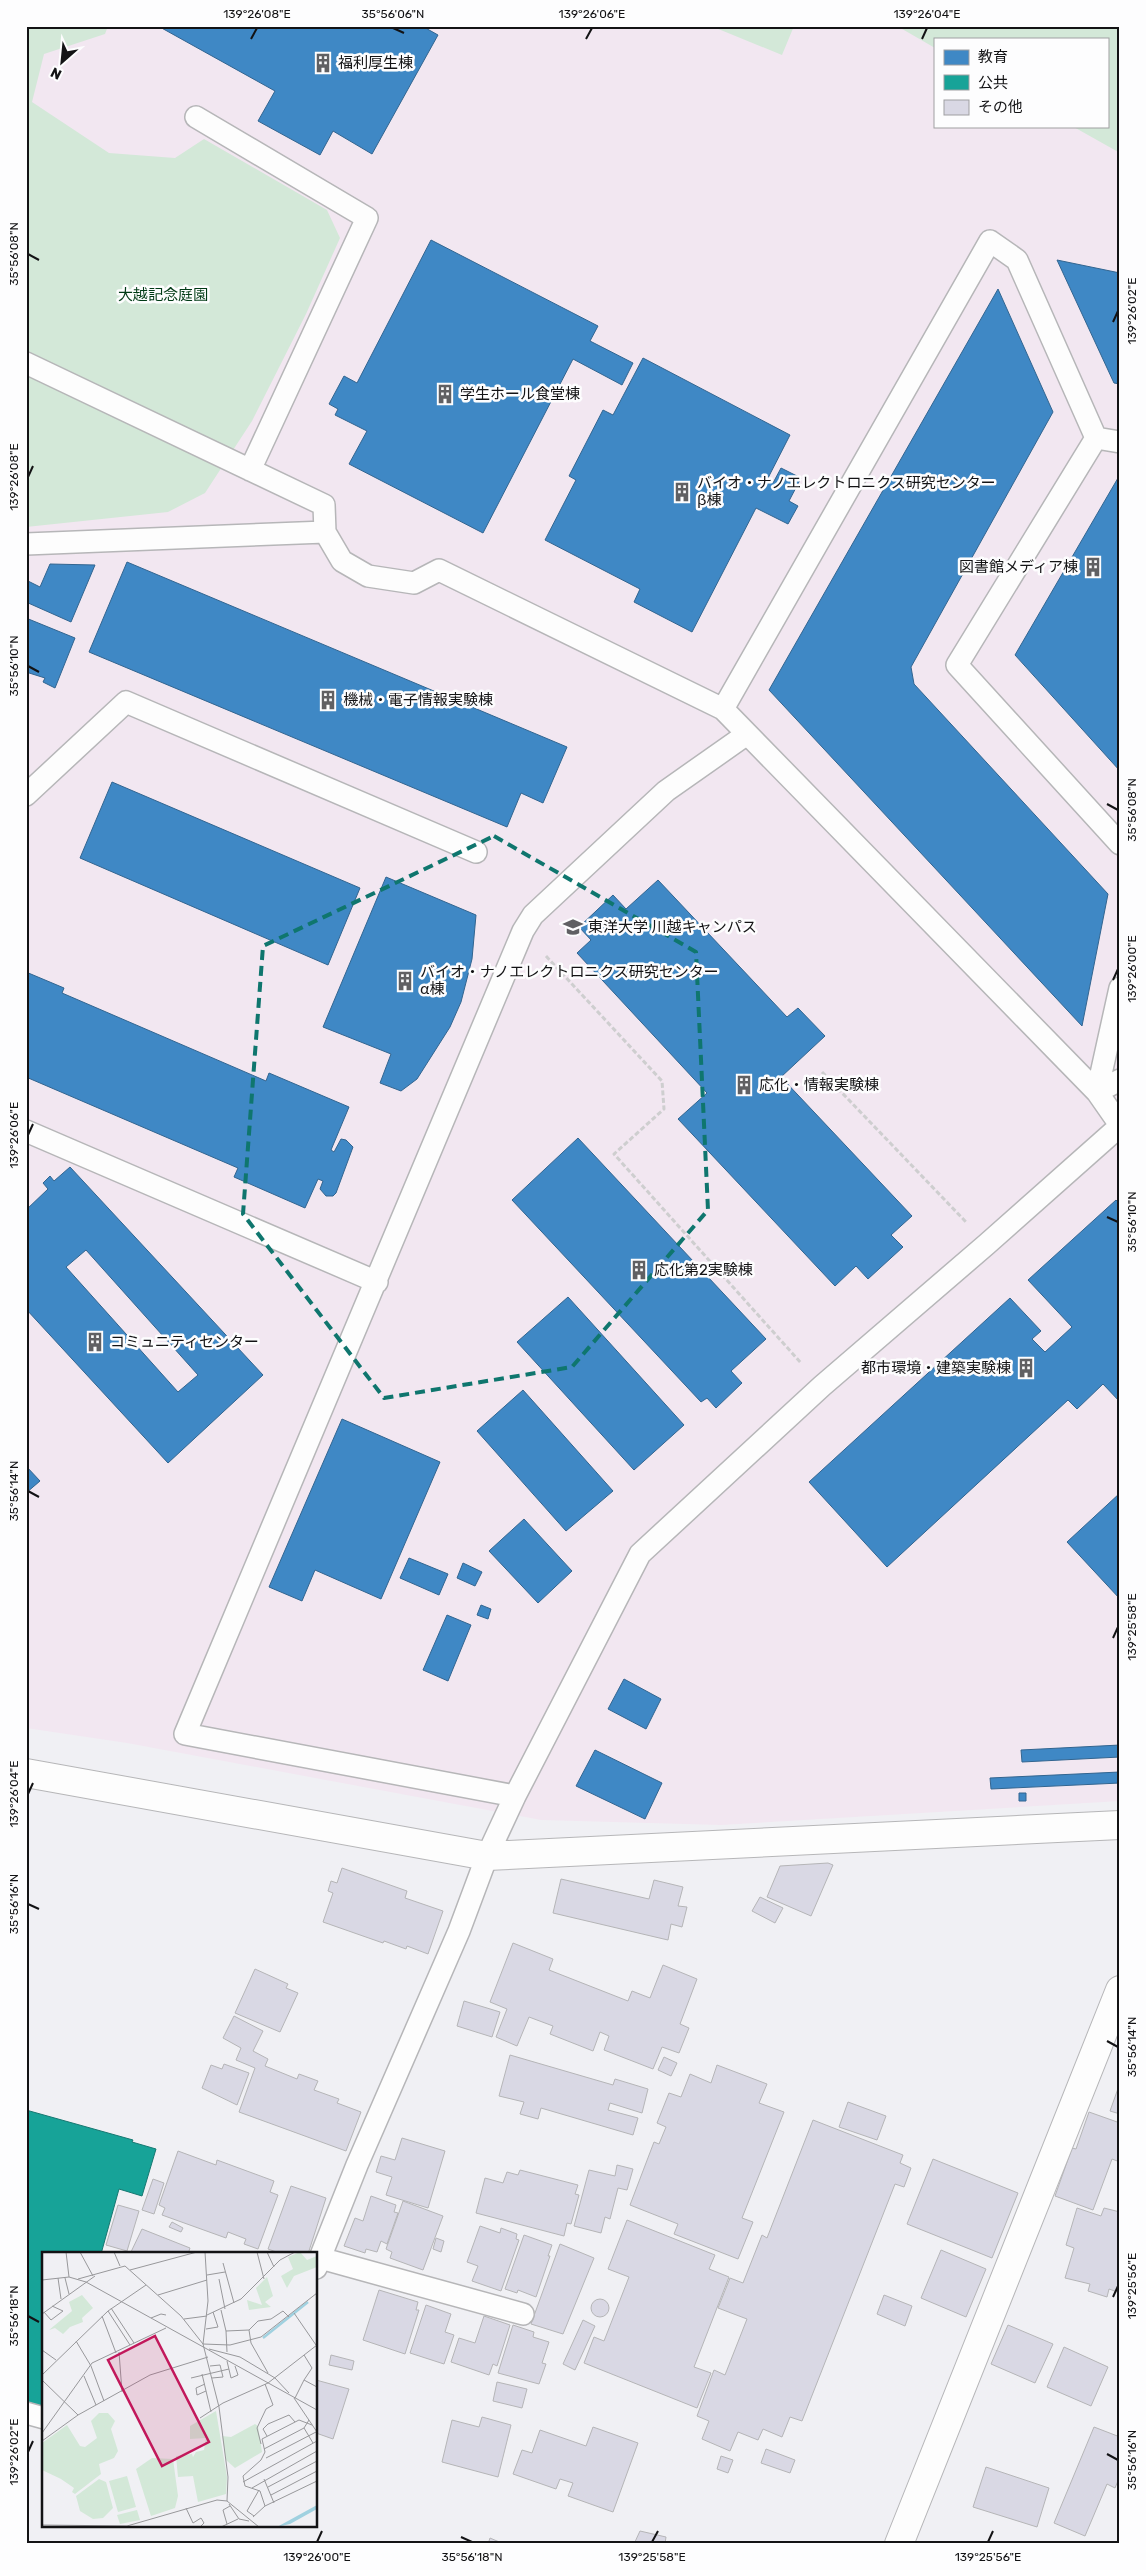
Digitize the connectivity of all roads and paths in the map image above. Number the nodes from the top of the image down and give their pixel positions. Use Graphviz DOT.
graph roads {
  1 [pos="196,117"];
  2 [pos="26,363"];
  3 [pos="1096,438"];
  4 [pos="1120,442"];
  5 [pos="250,470"];
  6 [pos="325,532"];
  7 [pos="26,544"];
  8 [pos="724,709"];
  9 [pos="747,734"];
  10 [pos="26,795"];
  11 [pos="1120,844"];
  12 [pos="476,852"];
  13 [pos="523,931"];
  14 [pos="1120,988"];
  15 [pos="822,1072"];
  16 [pos="1120,1080"];
  17 [pos="1097,1092"];
  18 [pos="1120,1126"];
  19 [pos="26,1131"];
  20 [pos="987,1244"];
  21 [pos="377,1282"];
  22 [pos="822,1386"];
  23 [pos="26,1773"];
  24 [pos="515,1796"];
  25 [pos="1120,1825"];
  26 [pos="487,1856"];
  27 [pos="1120,1990"];
  28 [pos="318,2263"];
  29 [pos="523,2314"];
  30 [pos="26,2413"];
  31 [pos="42,2417"];
  32 [pos="899,2544"];
  1 -- 5 [label="lane"];
  2 -- 5 [label="lane"];
  3 -- 4 [label="lane"];
  3 -- 8 [label="lane"];
  3 -- 11 [label="lane"];
  5 -- 6 [label="lane"];
  6 -- 7 [label="lane"];
  6 -- 8 [label="lane"];
  8 -- 9 [label="lane"];
  9 -- 13 [label="lane"];
  9 -- 17 [label="lane"];
  10 -- 12 [label="lane"];
  13 -- 21 [label="lane"];
  13 -- 22 [label="path"];
  14 -- 17 [label="lane"];
  15 -- 20 [label="path"];
  16 -- 17 [label="lane"];
  17 -- 18 [label="lane"];
  18 -- 20 [label="lane"];
  19 -- 21 [label="lane"];
  20 -- 22 [label="lane"];
  21 -- 24 [label="lane"];
  22 -- 24 [label="lane"];
  23 -- 26 [label="street"];
  24 -- 26 [label="lane"];
  25 -- 26 [label="street"];
  26 -- 28 [label="lane"];
  27 -- 32 [label="street"];
  28 -- 29 [label="lane"];
  30 -- 31 [label="lane"];
}
